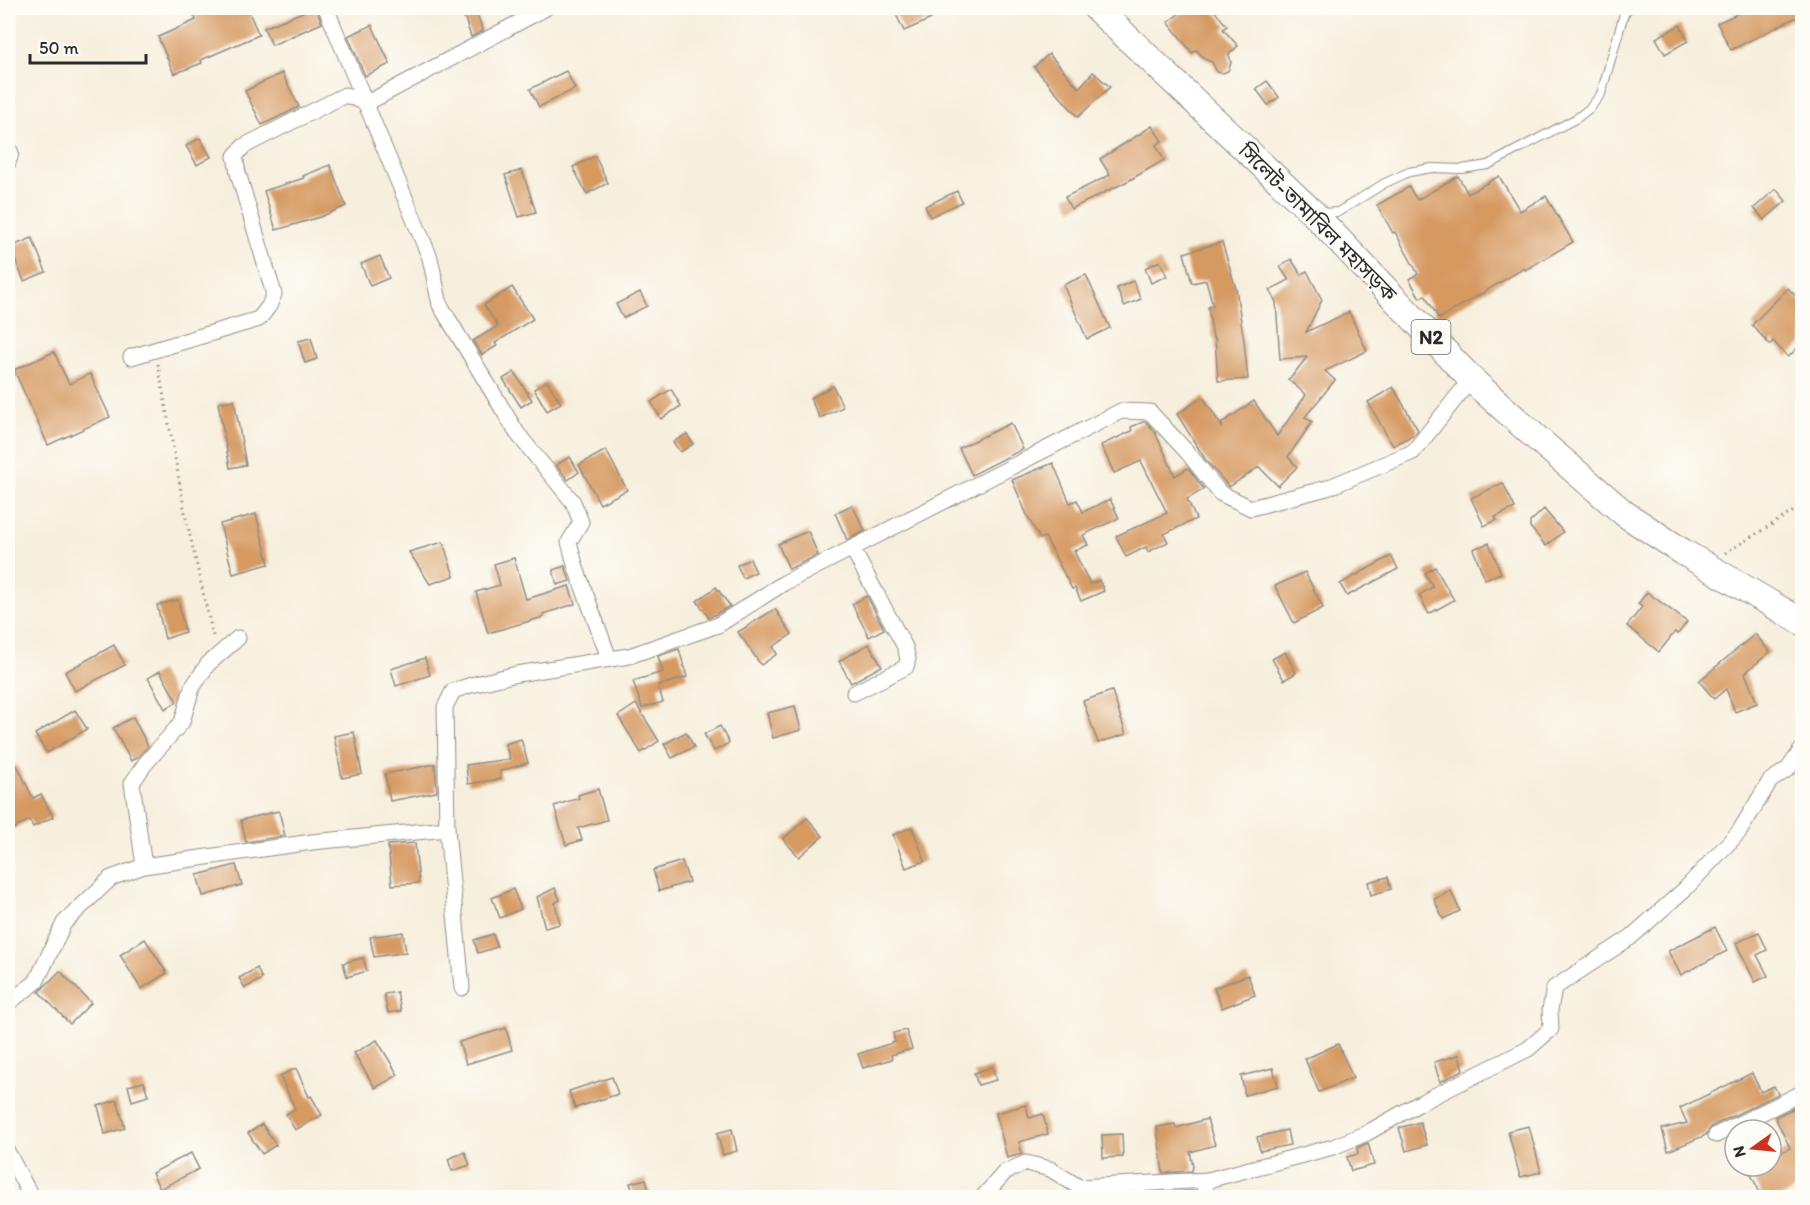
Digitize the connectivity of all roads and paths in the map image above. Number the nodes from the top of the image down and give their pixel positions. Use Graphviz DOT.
graph roads {
  1 [pos="326,8"];
  2 [pos="546,8"];
  3 [pos="1096,8"];
  4 [pos="1629,8"];
  5 [pos="367,103"];
  6 [pos="8,147"];
  7 [pos="8,163"];
  8 [pos="1314,214"];
  9 [pos="155,349"];
  10 [pos="131,357"];
  11 [pos="1471,379"];
  12 [pos="1803,506"];
  13 [pos="852,548"];
  14 [pos="1706,564"];
  15 [pos="1803,622"];
  16 [pos="238,638"];
  17 [pos="218,656"];
  18 [pos="609,658"];
  19 [pos="854,693"];
  20 [pos="1803,749"];
  21 [pos="447,829"];
  22 [pos="144,866"];
  23 [pos="462,988"];
  24 [pos="8,1003"];
  25 [pos="1803,1093"];
  26 [pos="1716,1135"];
  27 [pos="8,1153"];
  28 [pos="1208,1180"];
  29 [pos="32,1197"];
  30 [pos="982,1197"];
  31 [pos="1202,1197"];
  1 -- 5 [label="street"];
  2 -- 5 [label="street"];
  3 -- 8 [label="highway, সিলেট-তামাবিল মহাসড়ক / N2"];
  4 -- 8 [label="lane"];
  5 -- 9 [label="street"];
  5 -- 18 [label="street"];
  6 -- 7 [label="street"];
  8 -- 11 [label="highway, সিলেট-তামাবিল মহাসড়ক / N2"];
  9 -- 10 [label="street"];
  9 -- 17 [label="path"];
  11 -- 13 [label="street"];
  11 -- 14 [label="highway, সিলেট-তামাবিল মহাসড়ক / N2"];
  12 -- 14 [label="path"];
  13 -- 18 [label="street"];
  13 -- 19 [label="street"];
  14 -- 15 [label="highway, সিলেট-তামাবিল মহাসড়ক / N2"];
  16 -- 17 [label="street"];
  17 -- 22 [label="street"];
  18 -- 21 [label="street"];
  20 -- 28 [label="street"];
  21 -- 22 [label="street"];
  21 -- 23 [label="street"];
  22 -- 24 [label="street"];
  25 -- 26 [label="street"];
  27 -- 29 [label="street"];
  28 -- 30 [label="street"];
  28 -- 31 [label="street"];
}
